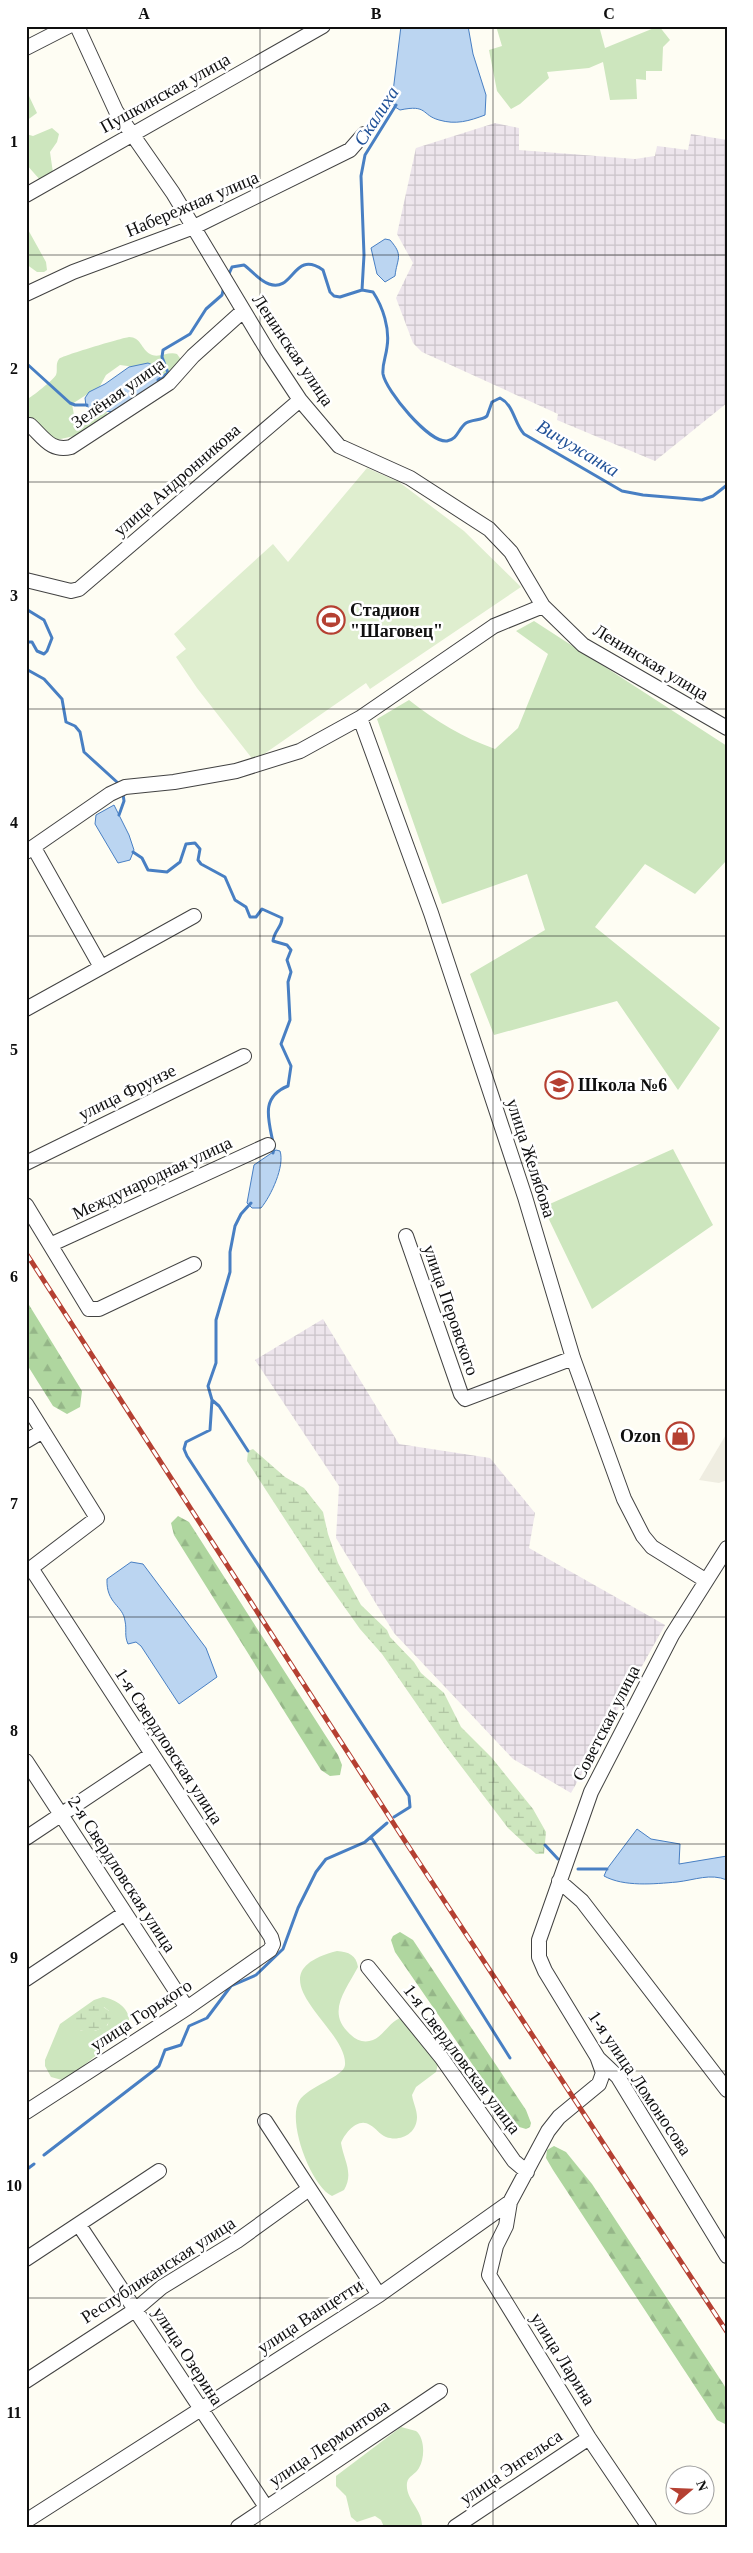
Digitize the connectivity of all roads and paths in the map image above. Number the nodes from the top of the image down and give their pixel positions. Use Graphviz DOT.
graph roads {
  1 [pos="69,26"];
  2 [pos="77,26"];
  3 [pos="323,26"];
  4 [pos="26,48"];
  5 [pos="130,134"];
  6 [pos="364,134"];
  7 [pos="26,195"];
  8 [pos="194,228"];
  9 [pos="26,294"];
  10 [pos="243,311"];
  11 [pos="300,400"];
  12 [pos="30,425"];
  13 [pos="26,580"];
  14 [pos="542,606"];
  15 [pos="360,718"];
  16 [pos="727,728"];
  17 [pos="30,850"];
  18 [pos="194,916"];
  19 [pos="101,967"];
  20 [pos="26,1008"];
  21 [pos="244,1056"];
  22 [pos="268,1145"];
  23 [pos="26,1163"];
  24 [pos="26,1205"];
  25 [pos="406,1236"];
  26 [pos="52,1244"];
  27 [pos="194,1264"];
  28 [pos="573,1358"];
  29 [pos="26,1404"];
  30 [pos="43,1432"];
  31 [pos="26,1440"];
  32 [pos="727,1548"];
  33 [pos="29,1570"];
  34 [pos="705,1580"];
  35 [pos="152,1754"];
  36 [pos="26,1760"];
  37 [pos="62,1816"];
  38 [pos="26,1838"];
  39 [pos="559,1881"];
  40 [pos="125,1913"];
  41 [pos="542,1928"];
  42 [pos="274,1944"];
  43 [pos="368,1967"];
  44 [pos="26,1979"];
  45 [pos="187,2008"];
  46 [pos="598,2058"];
  47 [pos="727,2090"];
  48 [pos="26,2112"];
  49 [pos="265,2121"];
  50 [pos="159,2171"];
  51 [pos="527,2172"];
  52 [pos="309,2189"];
  53 [pos="510,2202"];
  54 [pos="79,2225"];
  55 [pos="727,2256"];
  56 [pos="26,2259"];
  57 [pos="379,2295"];
  58 [pos="135,2310"];
  59 [pos="26,2381"];
  60 [pos="440,2391"];
  61 [pos="201,2409"];
  62 [pos="589,2438"];
  63 [pos="266,2507"];
  64 [pos="26,2521"];
  65 [pos="238,2527"];
  66 [pos="455,2527"];
  67 [pos="649,2527"];
  1 -- 4 [label="street"];
  2 -- 5 [label="street, Ленинская улица"];
  3 -- 5 [label="street, Пушкинская улица"];
  5 -- 7 [label="street, Пушкинская улица"];
  5 -- 8 [label="street, Ленинская улица"];
  6 -- 8 [label="street, Набережная улица"];
  8 -- 9 [label="street, Набережная улица"];
  8 -- 10 [label="street, Ленинская улица"];
  10 -- 11 [label="street, Ленинская улица"];
  10 -- 12 [label="street, Зелёная улица"];
  11 -- 13 [label="street, улица Андронникова"];
  11 -- 14 [label="street, Ленинская улица"];
  14 -- 15 [label="street"];
  14 -- 16 [label="street, Ленинская улица"];
  15 -- 17 [label="street"];
  15 -- 28 [label="street, улица Желябова"];
  17 -- 19 [label="street"];
  18 -- 19 [label="street"];
  19 -- 20 [label="street"];
  21 -- 23 [label="street, улица Фрунзе"];
  22 -- 26 [label="street, Международная улица"];
  24 -- 26 [label="street"];
  25 -- 28 [label="street, улица Перовского"];
  26 -- 27 [label="street"];
  28 -- 34 [label="street, улица Желябова"];
  29 -- 30 [label="street"];
  30 -- 31 [label="street"];
  30 -- 33 [label="street"];
  32 -- 34 [label="street, Советская улица"];
  33 -- 35 [label="street, 1-я Свердловская улица"];
  34 -- 39 [label="street, Советская улица"];
  35 -- 37 [label="street"];
  35 -- 42 [label="street, 1-я Свердловская улица"];
  36 -- 37 [label="street, 2-я Свердловская улица"];
  37 -- 38 [label="street"];
  37 -- 40 [label="street, 2-я Свердловская улица"];
  39 -- 41 [label="street, Советская улица"];
  39 -- 47 [label="street"];
  40 -- 44 [label="street"];
  40 -- 45 [label="street, 2-я Свердловская улица"];
  41 -- 46 [label="street, 1-я улица Ломоносова"];
  42 -- 45 [label="street, улица Горького"];
  43 -- 51 [label="street, 1-я Свердловская улица"];
  45 -- 48 [label="street, улица Горького"];
  46 -- 51 [label="street, улица Ванцетти"];
  46 -- 55 [label="street, 1-я улица Ломоносова"];
  49 -- 52 [label="street"];
  50 -- 54 [label="street"];
  51 -- 53 [label="street, улица Ванцетти"];
  52 -- 57 [label="street"];
  52 -- 58 [label="street, Республиканская улица"];
  53 -- 57 [label="street, улица Ванцетти"];
  53 -- 62 [label="street, улица Ларина"];
  54 -- 56 [label="street"];
  54 -- 58 [label="street, улица Озерина"];
  57 -- 61 [label="street, улица Ванцетти"];
  58 -- 59 [label="street, Республиканская улица"];
  58 -- 61 [label="street, улица Озерина"];
  60 -- 63 [label="street, улица Лермонтова"];
  61 -- 63 [label="street, улица Озерина"];
  61 -- 64 [label="street, улица Ванцетти"];
  62 -- 66 [label="street, улица Энгельса"];
  62 -- 67 [label="street, улица Ларина"];
  63 -- 65 [label="street, улица Лермонтова"];
}
